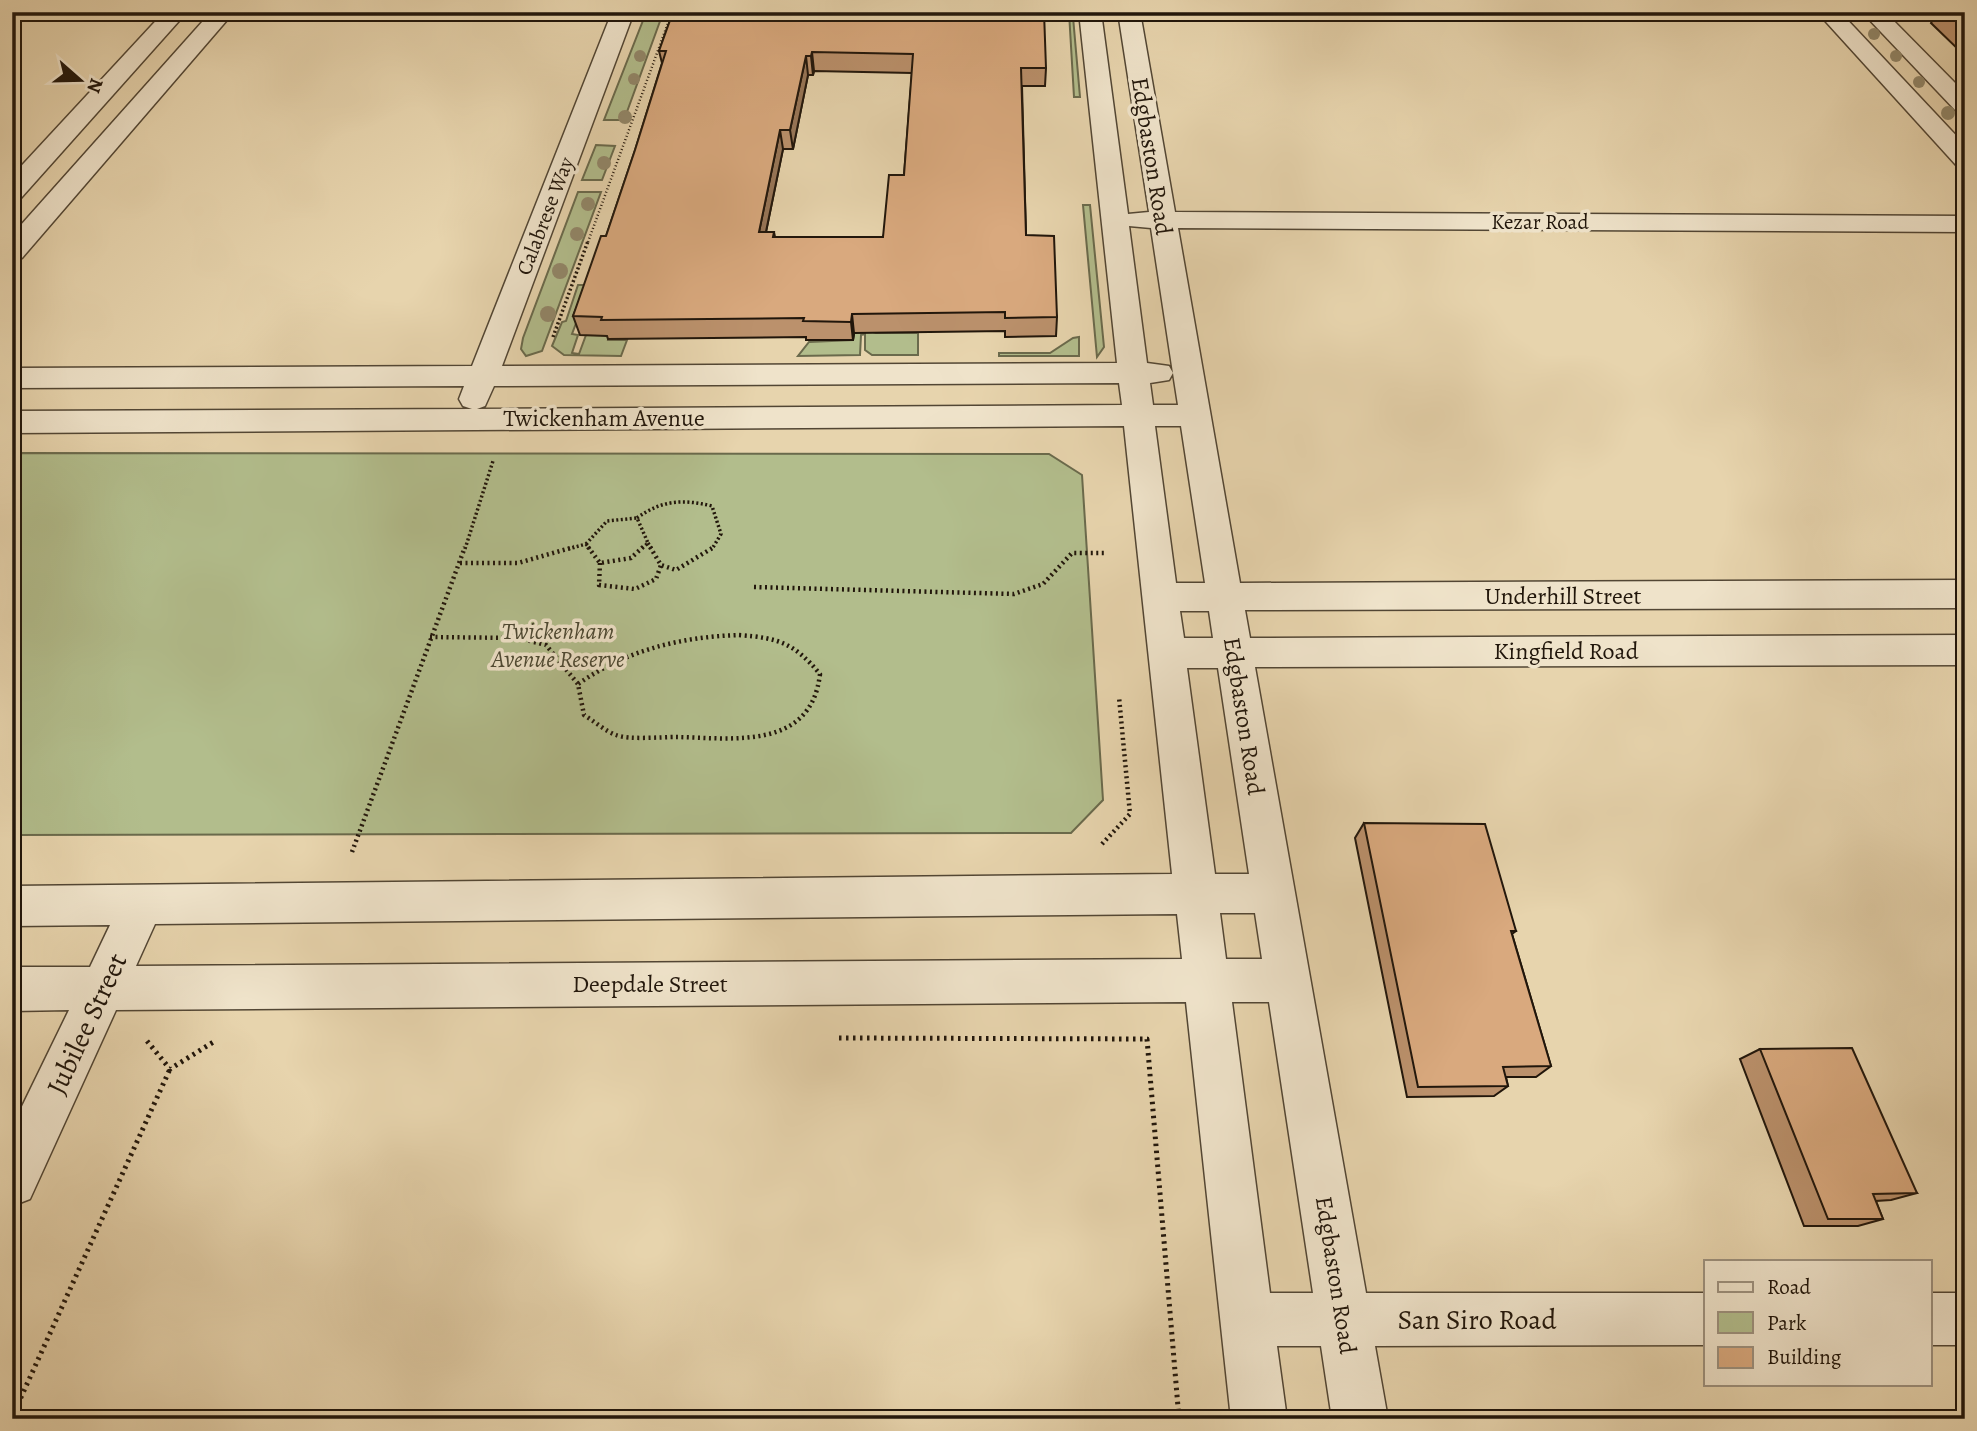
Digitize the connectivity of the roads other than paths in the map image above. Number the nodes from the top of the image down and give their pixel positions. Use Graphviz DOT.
graph roads {
  1 [pos="176,12"];
  2 [pos="223,12"];
  3 [pos="623,12"];
  4 [pos="1090,12"];
  5 [pos="1129,12"];
  6 [pos="1828,12"];
  7 [pos="1873,12"];
  8 [pos="1965,107"];
  9 [pos="1965,160"];
  10 [pos="12,192"];
  11 [pos="1115,219"];
  12 [pos="1163,220"];
  13 [pos="25,221"];
  14 [pos="1965,224"];
  15 [pos="12,252"];
  16 [pos="1188,372"];
  17 [pos="1133,373"];
  18 [pos="483,376"];
  19 [pos="12,379"];
  20 [pos="1138,415"];
  21 [pos="1195,415"];
  22 [pos="467,419"];
  23 [pos="12,422"];
  24 [pos="1965,594"];
  25 [pos="1160,597"];
  26 [pos="1224,597"];
  27 [pos="1965,650"];
  28 [pos="1234,652"];
  29 [pos="1167,653"];
  30 [pos="1274,892"];
  31 [pos="1196,894"];
  32 [pos="142,905"];
  33 [pos="12,906"];
  34 [pos="1288,980"];
  35 [pos="1206,981"];
  36 [pos="104,988"];
  37 [pos="12,989"];
  38 [pos="12,1181"];
  39 [pos="1932,1319"];
  40 [pos="1965,1319"];
  41 [pos="1248,1320"];
  42 [pos="1344,1320"];
  43 [pos="1704,1320"];
  44 [pos="1259,1419"];
  45 [pos="1360,1419"];
  1 -- 10 [label="street"];
  2 -- 13 [label="street"];
  3 -- 18 [label="street, Calabrese Way"];
  4 -- 11 [label="street, Edgbaston Road"];
  5 -- 12 [label="street, Edgbaston Road"];
  6 -- 9 [label="street"];
  7 -- 8 [label="street"];
  11 -- 12 [label="street, Kezar Road"];
  11 -- 17 [label="street, Edgbaston Road"];
  12 -- 14 [label="street, Kezar Road"];
  12 -- 16 [label="street, Edgbaston Road"];
  13 -- 15 [label="street"];
  16 -- 17 [label="street, Twickenham Avenue"];
  16 -- 21 [label="street, Edgbaston Road"];
  17 -- 18 [label="street, Twickenham Avenue"];
  17 -- 20 [label="street, Edgbaston Road"];
  18 -- 19 [label="street, Twickenham Avenue"];
  18 -- 22 [label="street, Calabrese Way"];
  20 -- 21 [label="street, Twickenham Avenue"];
  20 -- 22 [label="street, Twickenham Avenue"];
  20 -- 25 [label="street, Edgbaston Road"];
  21 -- 26 [label="street, Edgbaston Road"];
  22 -- 23 [label="street, Twickenham Avenue"];
  24 -- 26 [label="street, Underhill Street"];
  25 -- 26 [label="street, Underhill Street"];
  25 -- 29 [label="street, Edgbaston Road"];
  26 -- 28 [label="street, Edgbaston Road"];
  27 -- 28 [label="street, Kingfield Road"];
  28 -- 29 [label="street, Kingfield Road"];
  28 -- 30 [label="street, Edgbaston Road"];
  29 -- 31 [label="street, Edgbaston Road"];
  30 -- 31 [label="street"];
  30 -- 34 [label="street, Edgbaston Road"];
  31 -- 32 [label="street"];
  31 -- 35 [label="street, Edgbaston Road"];
  32 -- 33 [label="street"];
  32 -- 36 [label="street, Jubilee Street"];
  34 -- 35 [label="street, Deepdale Street"];
  34 -- 42 [label="street, Edgbaston Road"];
  35 -- 36 [label="street, Deepdale Street"];
  35 -- 41 [label="street, Edgbaston Road"];
  36 -- 37 [label="street, Deepdale Street"];
  36 -- 38 [label="street, Jubilee Street"];
  39 -- 40 [label="street"];
  41 -- 42 [label="street, San Siro Road"];
  41 -- 44 [label="street, Edgbaston Road"];
  42 -- 43 [label="street, San Siro Road"];
  42 -- 45 [label="street, Edgbaston Road"];
}
